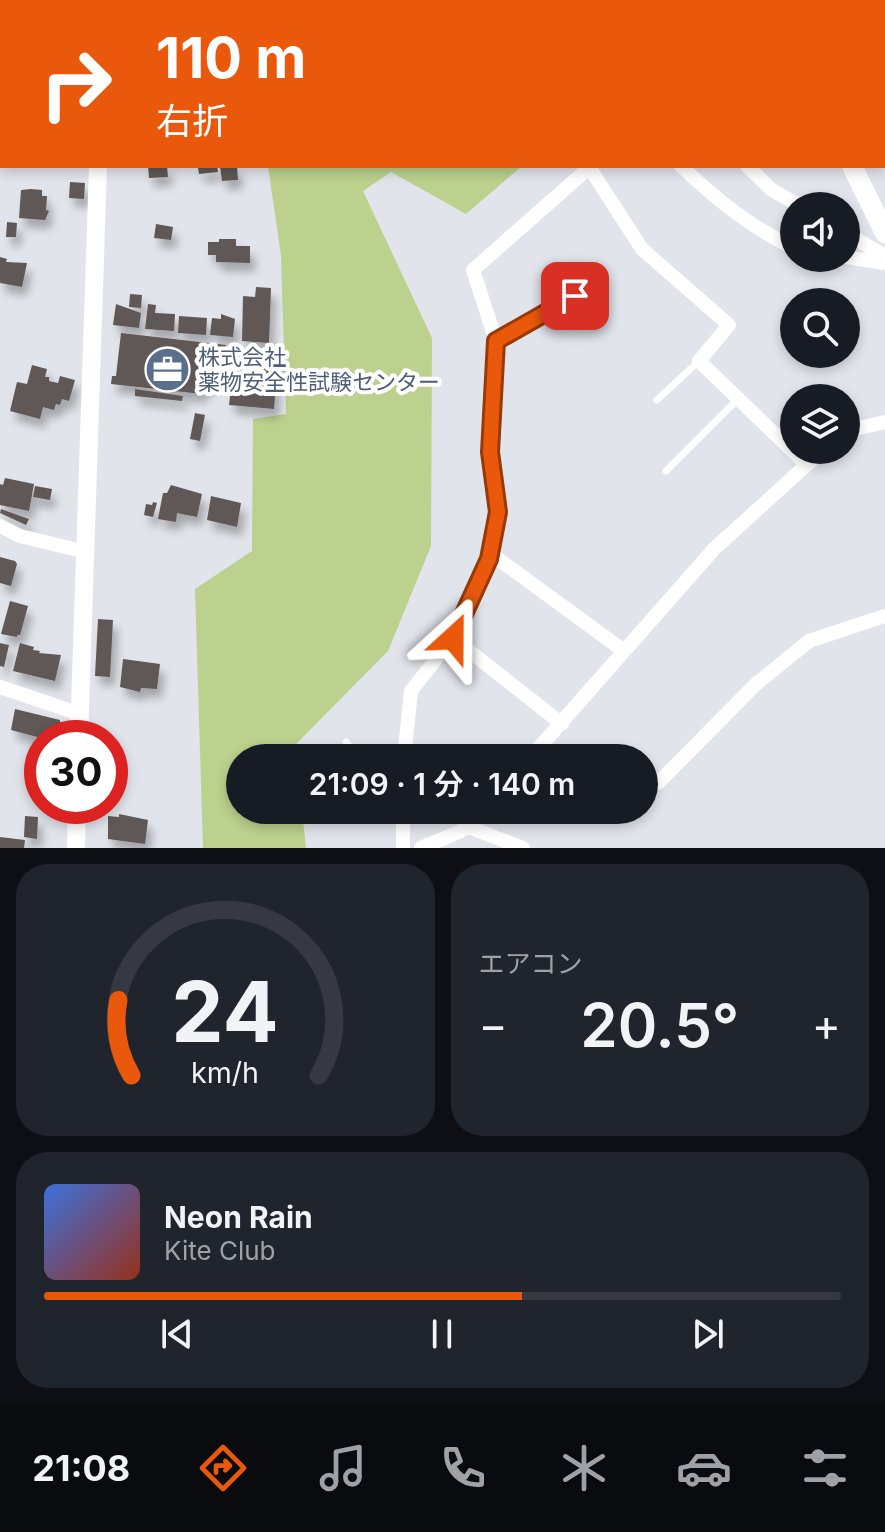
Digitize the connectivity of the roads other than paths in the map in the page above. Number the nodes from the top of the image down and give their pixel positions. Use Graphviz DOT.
graph roads {
  1 [pos="98,168"];
  2 [pos="589,168"];
  3 [pos="591,168"];
  4 [pos="683,168"];
  5 [pos="749,168"];
  6 [pos="853,168"];
  7 [pos="780,195"];
  8 [pos="885,233"];
  9 [pos="780,240"];
  10 [pos="860,241"];
  11 [pos="885,256"];
  12 [pos="860,259"];
  13 [pos="885,263"];
  14 [pos="575,296"];
  15 [pos="496,341"];
  16 [pos="699,361"];
  17 [pos="738,399"];
  18 [pos="657,400"];
  19 [pos="885,422"];
  20 [pos="860,428"];
  21 [pos="780,439"];
  22 [pos="806,464"];
  23 [pos="666,471"];
  24 [pos="0,526"];
  25 [pos="86,552"];
  26 [pos="490,553"];
  27 [pos="885,616"];
  28 [pos="453,638"];
  29 [pos="624,651"];
  30 [pos="0,687"];
  31 [pos="80,714"];
  32 [pos="80,720"];
  33 [pos="562,724"];
  34 [pos="405,744"];
  35 [pos="543,744"];
  36 [pos="658,783"];
  37 [pos="77,824"];
  38 [pos="402,824"];
  39 [pos="466,826"];
  40 [pos="76,848"];
  41 [pos="403,848"];
  42 [pos="421,848"];
  43 [pos="523,848"];
  1 -- 25 [label="street"];
  2 -- 15 [label="street"];
  3 -- 16 [label="street"];
  4 -- 9 [label="street"];
  5 -- 7 [label="street"];
  6 -- 8 [label="main road"];
  10 -- 11 [label="street"];
  12 -- 13 [label="street"];
  14 -- 15 [label="lane"];
  15 -- 26 [label="street"];
  16 -- 17 [label="street"];
  16 -- 18 [label="lane"];
  17 -- 21 [label="street"];
  17 -- 23 [label="lane"];
  19 -- 20 [label="street"];
  22 -- 29 [label="street"];
  24 -- 25 [label="street"];
  25 -- 31 [label="street"];
  26 -- 28 [label="street"];
  26 -- 29 [label="street"];
  27 -- 36 [label="street"];
  28 -- 33 [label="street"];
  28 -- 34 [label="street"];
  29 -- 33 [label="street"];
  30 -- 31 [label="street"];
  31 -- 32 [label="street"];
  33 -- 35 [label="street"];
  37 -- 40 [label="street"];
  38 -- 41 [label="street"];
  39 -- 42 [label="street"];
  39 -- 43 [label="street"];
}
